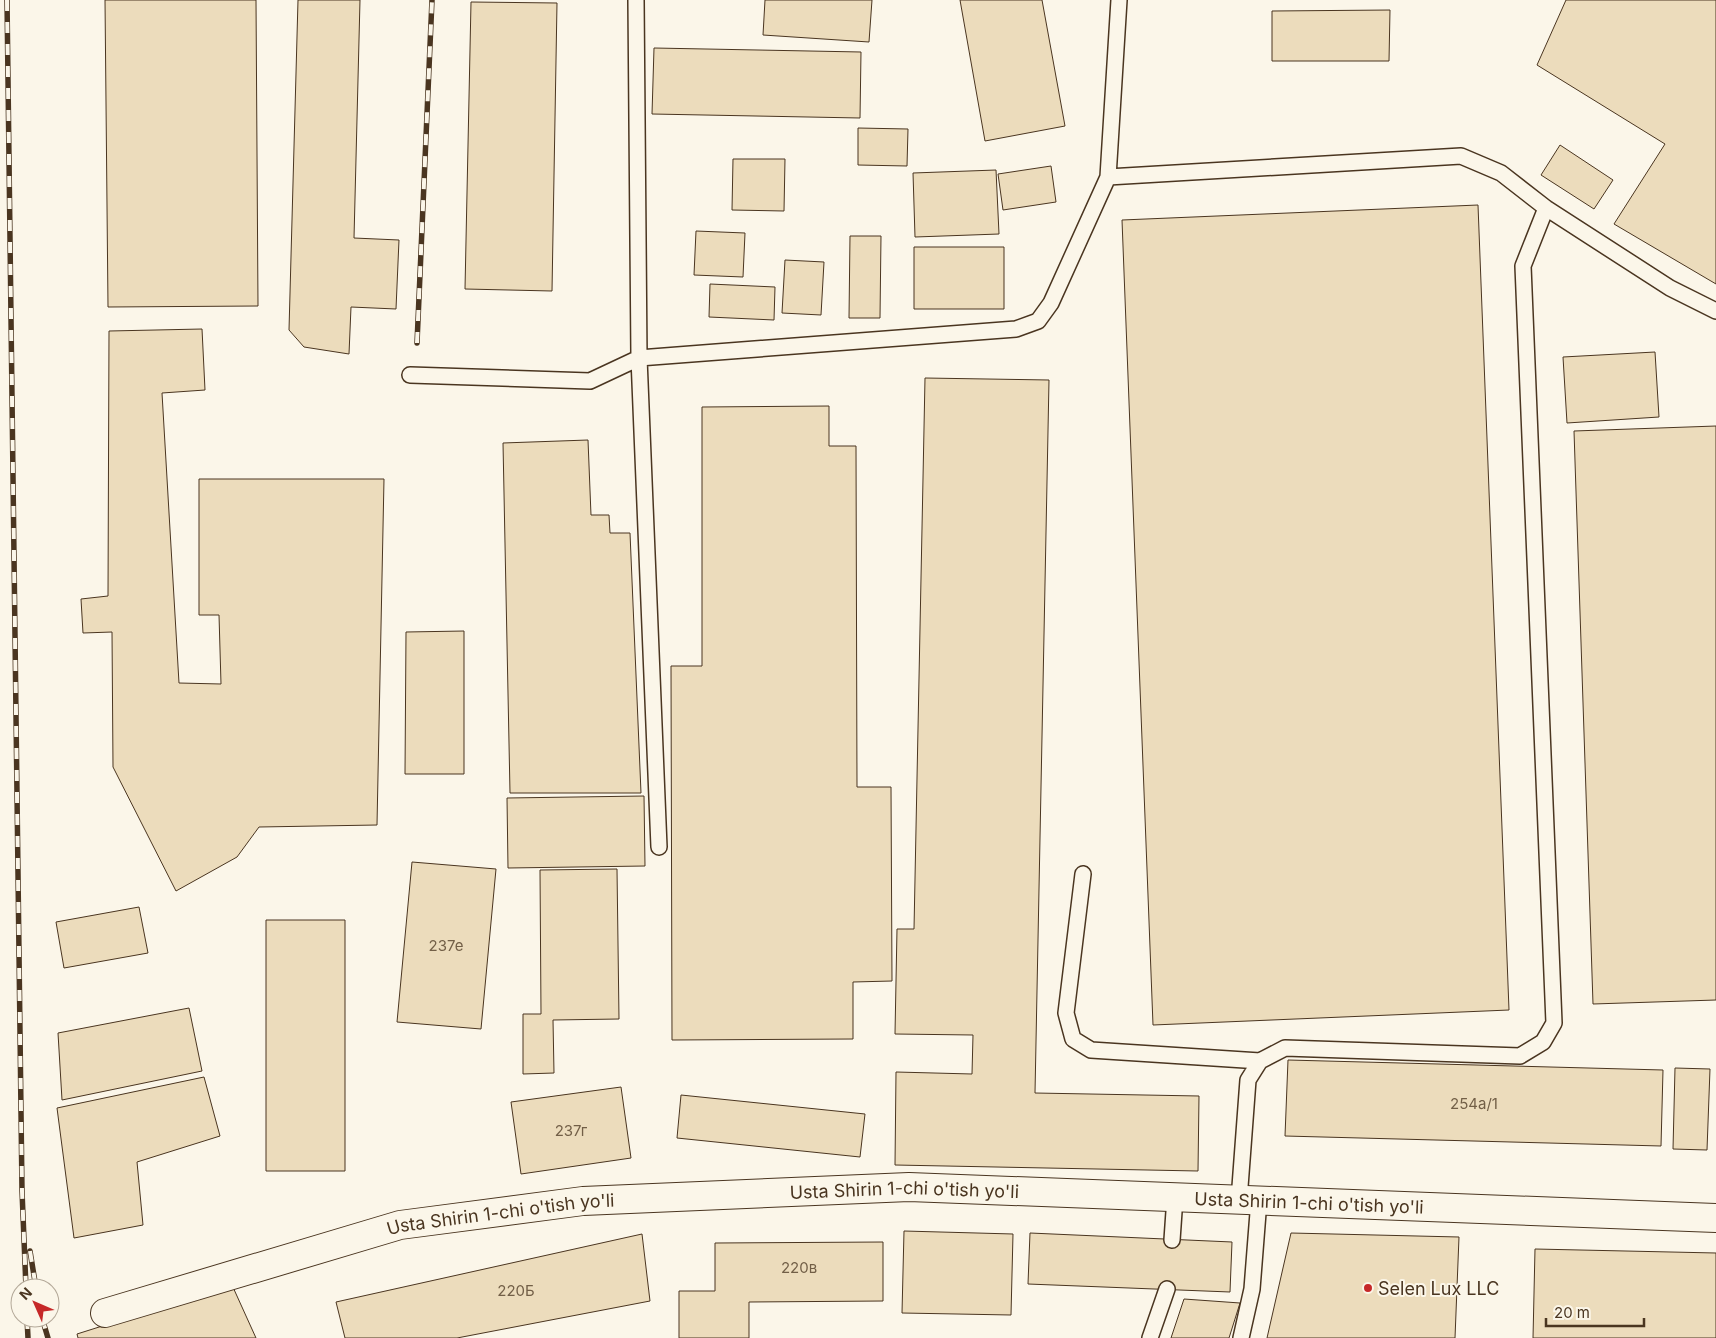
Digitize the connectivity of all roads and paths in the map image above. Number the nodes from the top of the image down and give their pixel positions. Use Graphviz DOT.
graph roads {
  1 [pos="636,0"];
  2 [pos="1119,0"];
  3 [pos="1108,177"];
  4 [pos="1546,208"];
  5 [pos="1716,311"];
  6 [pos="639,358"];
  7 [pos="410,374"];
  8 [pos="659,847"];
  9 [pos="1083,874"];
  10 [pos="1260,1061"];
  11 [pos="1175,1197"];
  12 [pos="1249,1200"];
  13 [pos="1716,1218"];
  14 [pos="1172,1240"];
  15 [pos="1167,1289"];
  16 [pos="105,1313"];
  17 [pos="1150,1338"];
  18 [pos="1241,1338"];
  1 -- 6 [label="lane"];
  2 -- 3 [label="lane"];
  3 -- 4 [label="lane"];
  3 -- 6 [label="lane"];
  4 -- 5 [label="lane"];
  4 -- 10 [label="lane"];
  6 -- 7 [label="lane"];
  6 -- 8 [label="lane"];
  9 -- 10 [label="lane"];
  10 -- 12 [label="lane"];
  11 -- 12 [label="street, Usta Shirin 1-chi o'tish yo'li"];
  11 -- 14 [label="lane"];
  11 -- 16 [label="street, Usta Shirin 1-chi o'tish yo'li"];
  12 -- 13 [label="street, Usta Shirin 1-chi o'tish yo'li"];
  12 -- 18 [label="lane"];
  15 -- 17 [label="lane"];
}
